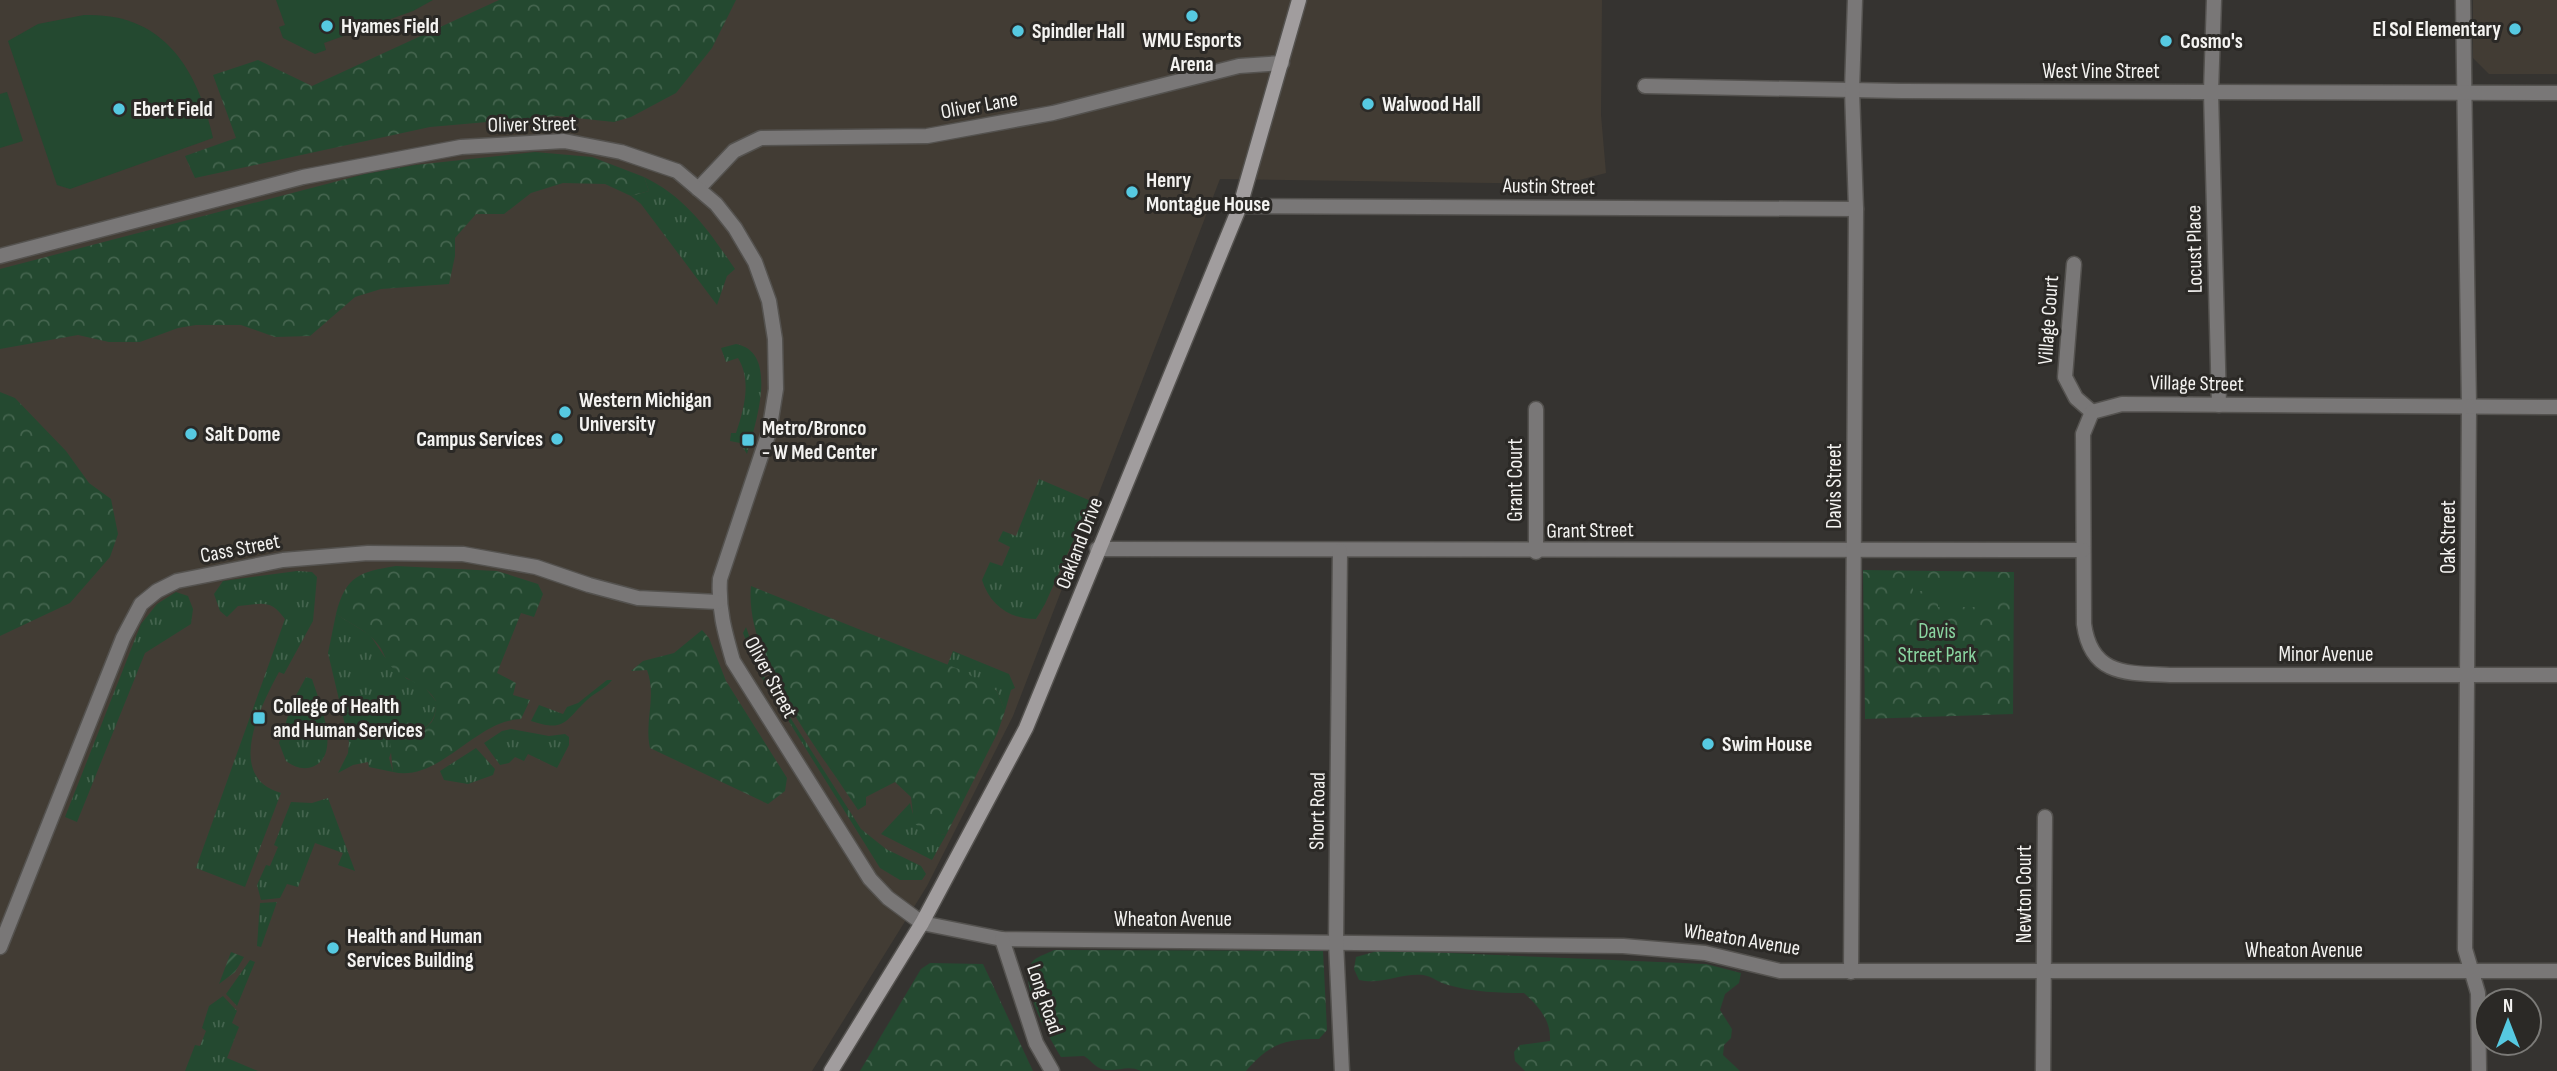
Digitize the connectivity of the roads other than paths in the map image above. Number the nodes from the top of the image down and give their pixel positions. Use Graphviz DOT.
graph roads {
  1 [pos="1299,0"];
  2 [pos="1855,0"];
  3 [pos="2214,0"];
  4 [pos="2463,0"];
  5 [pos="1282,63"];
  6 [pos="1645,86"];
  7 [pos="1852,90"];
  8 [pos="2211,92"];
  9 [pos="2557,93"];
  10 [pos="2463,94"];
  11 [pos="698,189"];
  12 [pos="1240,206"];
  13 [pos="1857,209"];
  14 [pos="0,256"];
  15 [pos="2074,264"];
  16 [pos="2219,405"];
  17 [pos="2469,407"];
  18 [pos="2557,407"];
  19 [pos="1536,409"];
  20 [pos="2092,412"];
  21 [pos="1855,549"];
  22 [pos="1097,550"];
  23 [pos="2083,550"];
  24 [pos="1340,551"];
  25 [pos="1536,552"];
  26 [pos="718,601"];
  27 [pos="2469,675"];
  28 [pos="2557,675"];
  29 [pos="2045,817"];
  30 [pos="922,923"];
  31 [pos="1002,939"];
  32 [pos="1336,942"];
  33 [pos="0,947"];
  34 [pos="2473,971"];
  35 [pos="2557,971"];
  36 [pos="1850,972"];
  37 [pos="2045,972"];
  38 [pos="831,1071"];
  39 [pos="1052,1071"];
  40 [pos="1342,1071"];
  41 [pos="2043,1071"];
  42 [pos="2479,1071"];
  1 -- 5 [label="main road, Oakland Drive"];
  2 -- 7 [label="street, Davis Street"];
  3 -- 8 [label="street, Locust Place"];
  4 -- 10 [label="street, Oak Street"];
  5 -- 11 [label="street, Oliver Lane"];
  5 -- 12 [label="main road, Oakland Drive"];
  6 -- 7 [label="street, West Vine Street"];
  7 -- 8 [label="street, West Vine Street"];
  7 -- 13 [label="street, Davis Street"];
  8 -- 10 [label="street, West Vine Street"];
  8 -- 16 [label="street, Locust Place"];
  9 -- 10 [label="street, West Vine Street"];
  10 -- 17 [label="street, Oak Street"];
  11 -- 14 [label="street, Oliver Street"];
  11 -- 26 [label="street, Oliver Street"];
  12 -- 13 [label="street, Austin Street"];
  12 -- 22 [label="main road, Oakland Drive"];
  13 -- 21 [label="street, Davis Street"];
  15 -- 20 [label="street, Village Court"];
  16 -- 17 [label="street, Village Street"];
  16 -- 20 [label="street, Village Street"];
  17 -- 18 [label="street, Village Street"];
  17 -- 27 [label="street, Oak Street"];
  19 -- 25 [label="street, Grant Court"];
  20 -- 23 [label="street"];
  21 -- 23 [label="street, Grant Street"];
  21 -- 25 [label="street, Grant Street"];
  21 -- 36 [label="street, Davis Street"];
  22 -- 24 [label="street, Grant Street"];
  22 -- 30 [label="main road, Oakland Drive"];
  23 -- 27 [label="street, Minor Avenue"];
  24 -- 25 [label="street, Grant Street"];
  24 -- 32 [label="street, Short Road"];
  26 -- 30 [label="street, Oliver Street"];
  26 -- 33 [label="street, Cass Street"];
  27 -- 28 [label="street, Minor Avenue"];
  27 -- 34 [label="street, Oak Street"];
  29 -- 37 [label="street, Newton Court"];
  30 -- 31 [label="street, Wheaton Avenue"];
  30 -- 38 [label="main road, Oakland Drive"];
  31 -- 32 [label="street, Wheaton Avenue"];
  31 -- 39 [label="street, Long Road"];
  32 -- 36 [label="street, Wheaton Avenue"];
  32 -- 40 [label="street, Short Road"];
  34 -- 35 [label="street, Wheaton Avenue"];
  34 -- 37 [label="street, Wheaton Avenue"];
  34 -- 42 [label="street, Oak Street"];
  36 -- 37 [label="street, Wheaton Avenue"];
  37 -- 41 [label="street, Newton Court"];
}
